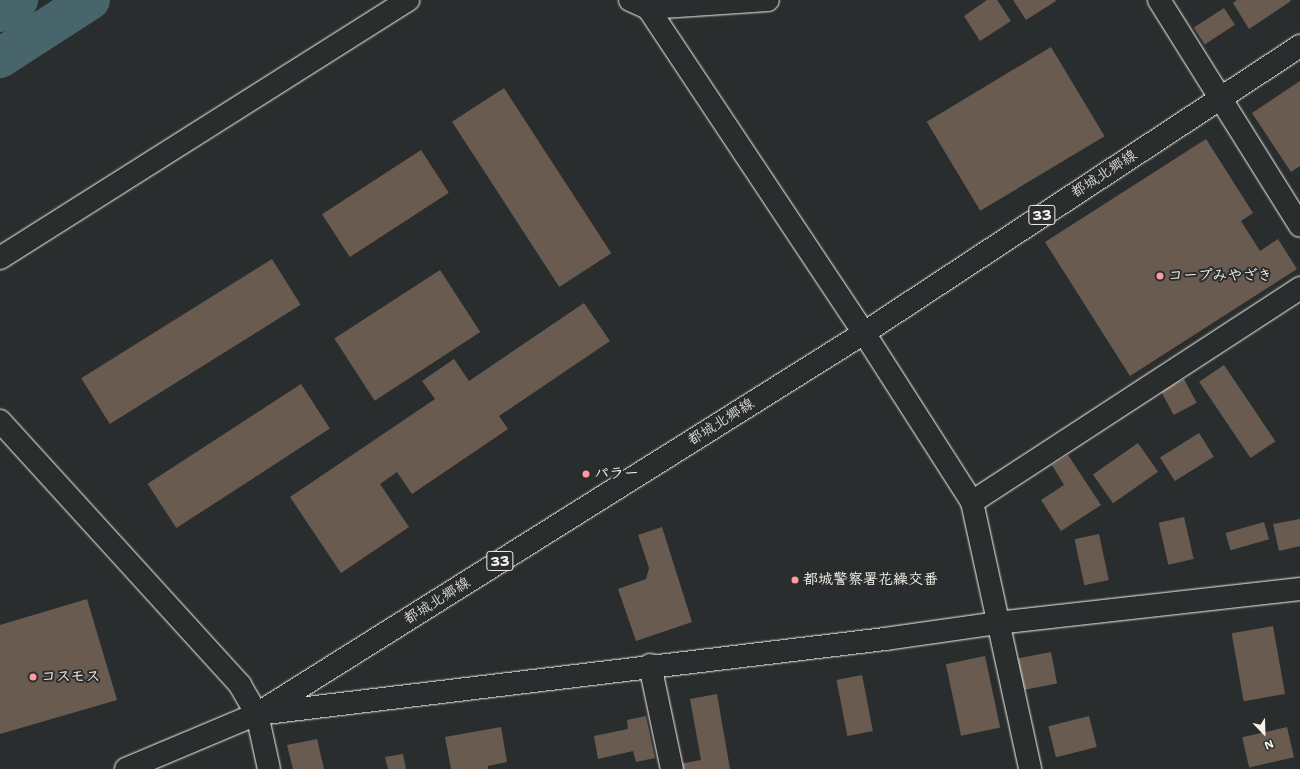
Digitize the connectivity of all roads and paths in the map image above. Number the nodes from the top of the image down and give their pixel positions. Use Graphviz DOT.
graph roads {
  1 [pos="408,0"];
  2 [pos="768,0"];
  3 [pos="1159,0"];
  4 [pos="639,4"];
  5 [pos="1300,46"];
  6 [pos="1221,96"];
  7 [pos="1300,226"];
  8 [pos="0,258"];
  9 [pos="1300,288"];
  10 [pos="864,333"];
  11 [pos="0,421"];
  12 [pos="972,502"];
  13 [pos="1300,589"];
  14 [pos="997,623"];
  15 [pos="650,665"];
  16 [pos="258,714"];
  17 [pos="126,769"];
  18 [pos="269,769"];
  19 [pos="672,769"];
  20 [pos="1030,769"];
  1 -- 8 [label="street"];
  2 -- 4 [label="street"];
  3 -- 6 [label="street"];
  4 -- 10 [label="street"];
  5 -- 6 [label="street, 都城北郷線 / 33"];
  6 -- 7 [label="street"];
  6 -- 10 [label="street, 都城北郷線 / 33"];
  9 -- 12 [label="street"];
  10 -- 12 [label="street"];
  10 -- 16 [label="street, 都城北郷線 / 33"];
  11 -- 16 [label="street"];
  12 -- 14 [label="street"];
  13 -- 14 [label="street"];
  14 -- 15 [label="street"];
  14 -- 20 [label="street"];
  15 -- 16 [label="street"];
  15 -- 19 [label="street"];
  16 -- 17 [label="street, 都城北郷線 / 33"];
  16 -- 18 [label="street"];
}
